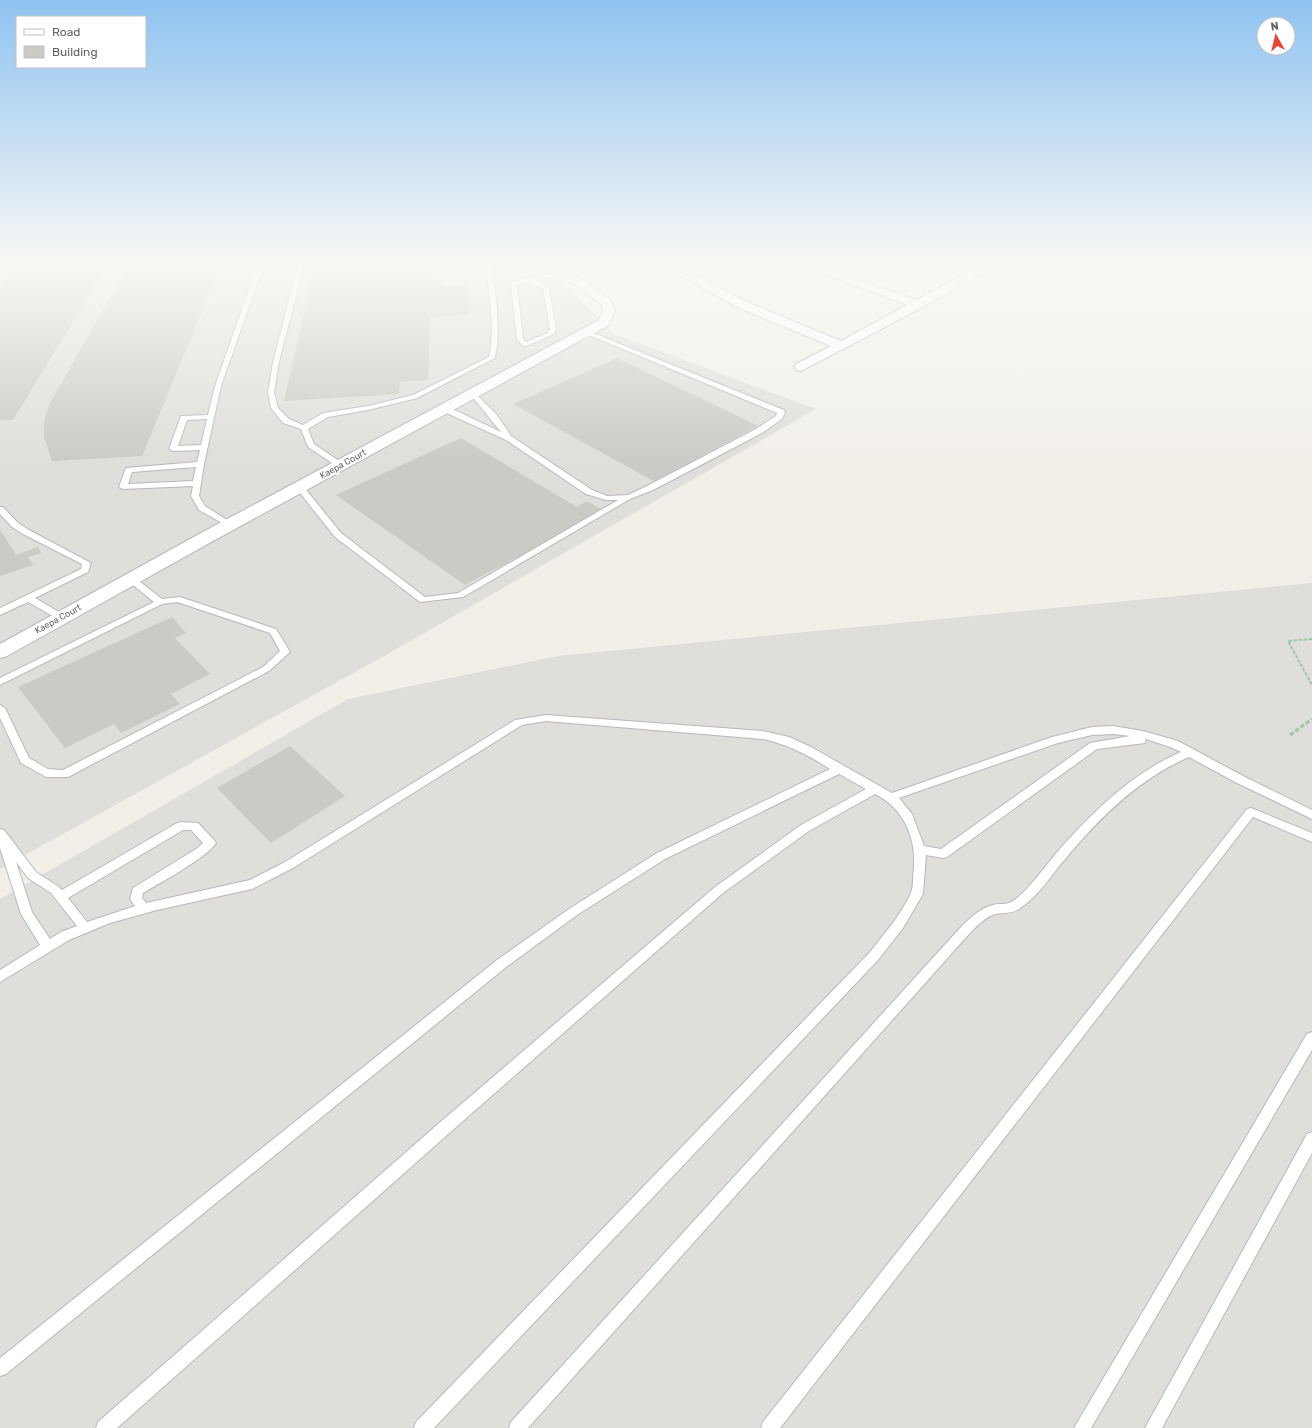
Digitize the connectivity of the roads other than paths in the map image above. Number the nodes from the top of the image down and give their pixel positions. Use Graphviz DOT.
graph roads {
  1 [pos="237,328"];
  2 [pos="285,328"];
  3 [pos="495,328"];
  4 [pos="519,328"];
  5 [pos="553,328"];
  6 [pos="594,328"];
  7 [pos="798,328"];
  8 [pos="873,328"];
  9 [pos="586,332"];
  10 [pos="840,345"];
  11 [pos="801,367"];
  12 [pos="473,394"];
  13 [pos="445,409"];
  14 [pos="211,417"];
  15 [pos="304,428"];
  16 [pos="509,438"];
  17 [pos="204,447"];
  18 [pos="200,464"];
  19 [pos="341,465"];
  20 [pos="197,483"];
  21 [pos="300,488"];
  22 [pos="629,497"];
  23 [pos="0,509"];
  24 [pos="229,525"];
  25 [pos="131,579"];
  26 [pos="28,598"];
  27 [pos="160,602"];
  28 [pos="0,612"];
  29 [pos="61,617"];
  30 [pos="0,652"];
  31 [pos="2,678"];
  32 [pos="0,708"];
  33 [pos="1161,740"];
  34 [pos="1191,752"];
  35 [pos="839,769"];
  36 [pos="876,789"];
  37 [pos="891,797"];
  38 [pos="1312,814"];
  39 [pos="0,833"];
  40 [pos="1312,838"];
  41 [pos="920,849"];
  42 [pos="60,897"];
  43 [pos="143,909"];
  44 [pos="85,928"];
  45 [pos="48,947"];
  46 [pos="0,977"];
  47 [pos="1312,1038"];
  48 [pos="1312,1139"];
  49 [pos="0,1368"];
  50 [pos="104,1428"];
  51 [pos="422,1428"];
  52 [pos="517,1428"];
  53 [pos="769,1428"];
  54 [pos="1082,1428"];
  55 [pos="1153,1428"];
  1 -- 14 [label="lane"];
  2 -- 15 [label="lane"];
  3 -- 15 [label="lane"];
  4 -- 5 [label="lane"];
  6 -- 9 [label="street, Kaepa Court"];
  7 -- 10 [label="street"];
  8 -- 10 [label="street"];
  9 -- 12 [label="street, Kaepa Court"];
  9 -- 22 [label="lane"];
  10 -- 11 [label="street"];
  12 -- 13 [label="street, Kaepa Court"];
  12 -- 16 [label="lane"];
  13 -- 16 [label="lane"];
  13 -- 19 [label="street, Kaepa Court"];
  14 -- 17 [label="lane"];
  14 -- 17 [label="lane"];
  15 -- 19 [label="lane"];
  16 -- 22 [label="lane"];
  17 -- 18 [label="lane"];
  18 -- 20 [label="lane"];
  18 -- 20 [label="lane"];
  19 -- 21 [label="street, Kaepa Court"];
  20 -- 24 [label="lane"];
  21 -- 22 [label="lane"];
  21 -- 24 [label="street, Kaepa Court"];
  23 -- 26 [label="lane"];
  24 -- 25 [label="street, Kaepa Court"];
  25 -- 27 [label="lane"];
  25 -- 29 [label="street, Kaepa Court"];
  26 -- 28 [label="lane"];
  26 -- 29 [label="lane"];
  27 -- 31 [label="lane"];
  27 -- 32 [label="lane"];
  29 -- 30 [label="street, Kaepa Court"];
  33 -- 34 [label="lane"];
  33 -- 37 [label="lane"];
  33 -- 41 [label="lane"];
  34 -- 38 [label="lane"];
  34 -- 52 [label="lane"];
  35 -- 36 [label="lane"];
  35 -- 43 [label="lane"];
  35 -- 49 [label="lane"];
  36 -- 37 [label="lane"];
  36 -- 50 [label="lane"];
  37 -- 41 [label="lane"];
  39 -- 42 [label="lane"];
  39 -- 45 [label="lane"];
  40 -- 53 [label="lane"];
  41 -- 51 [label="lane"];
  42 -- 43 [label="lane"];
  42 -- 44 [label="lane"];
  43 -- 44 [label="lane"];
  44 -- 45 [label="lane"];
  45 -- 46 [label="lane"];
  47 -- 54 [label="lane"];
  48 -- 55 [label="lane"];
}
